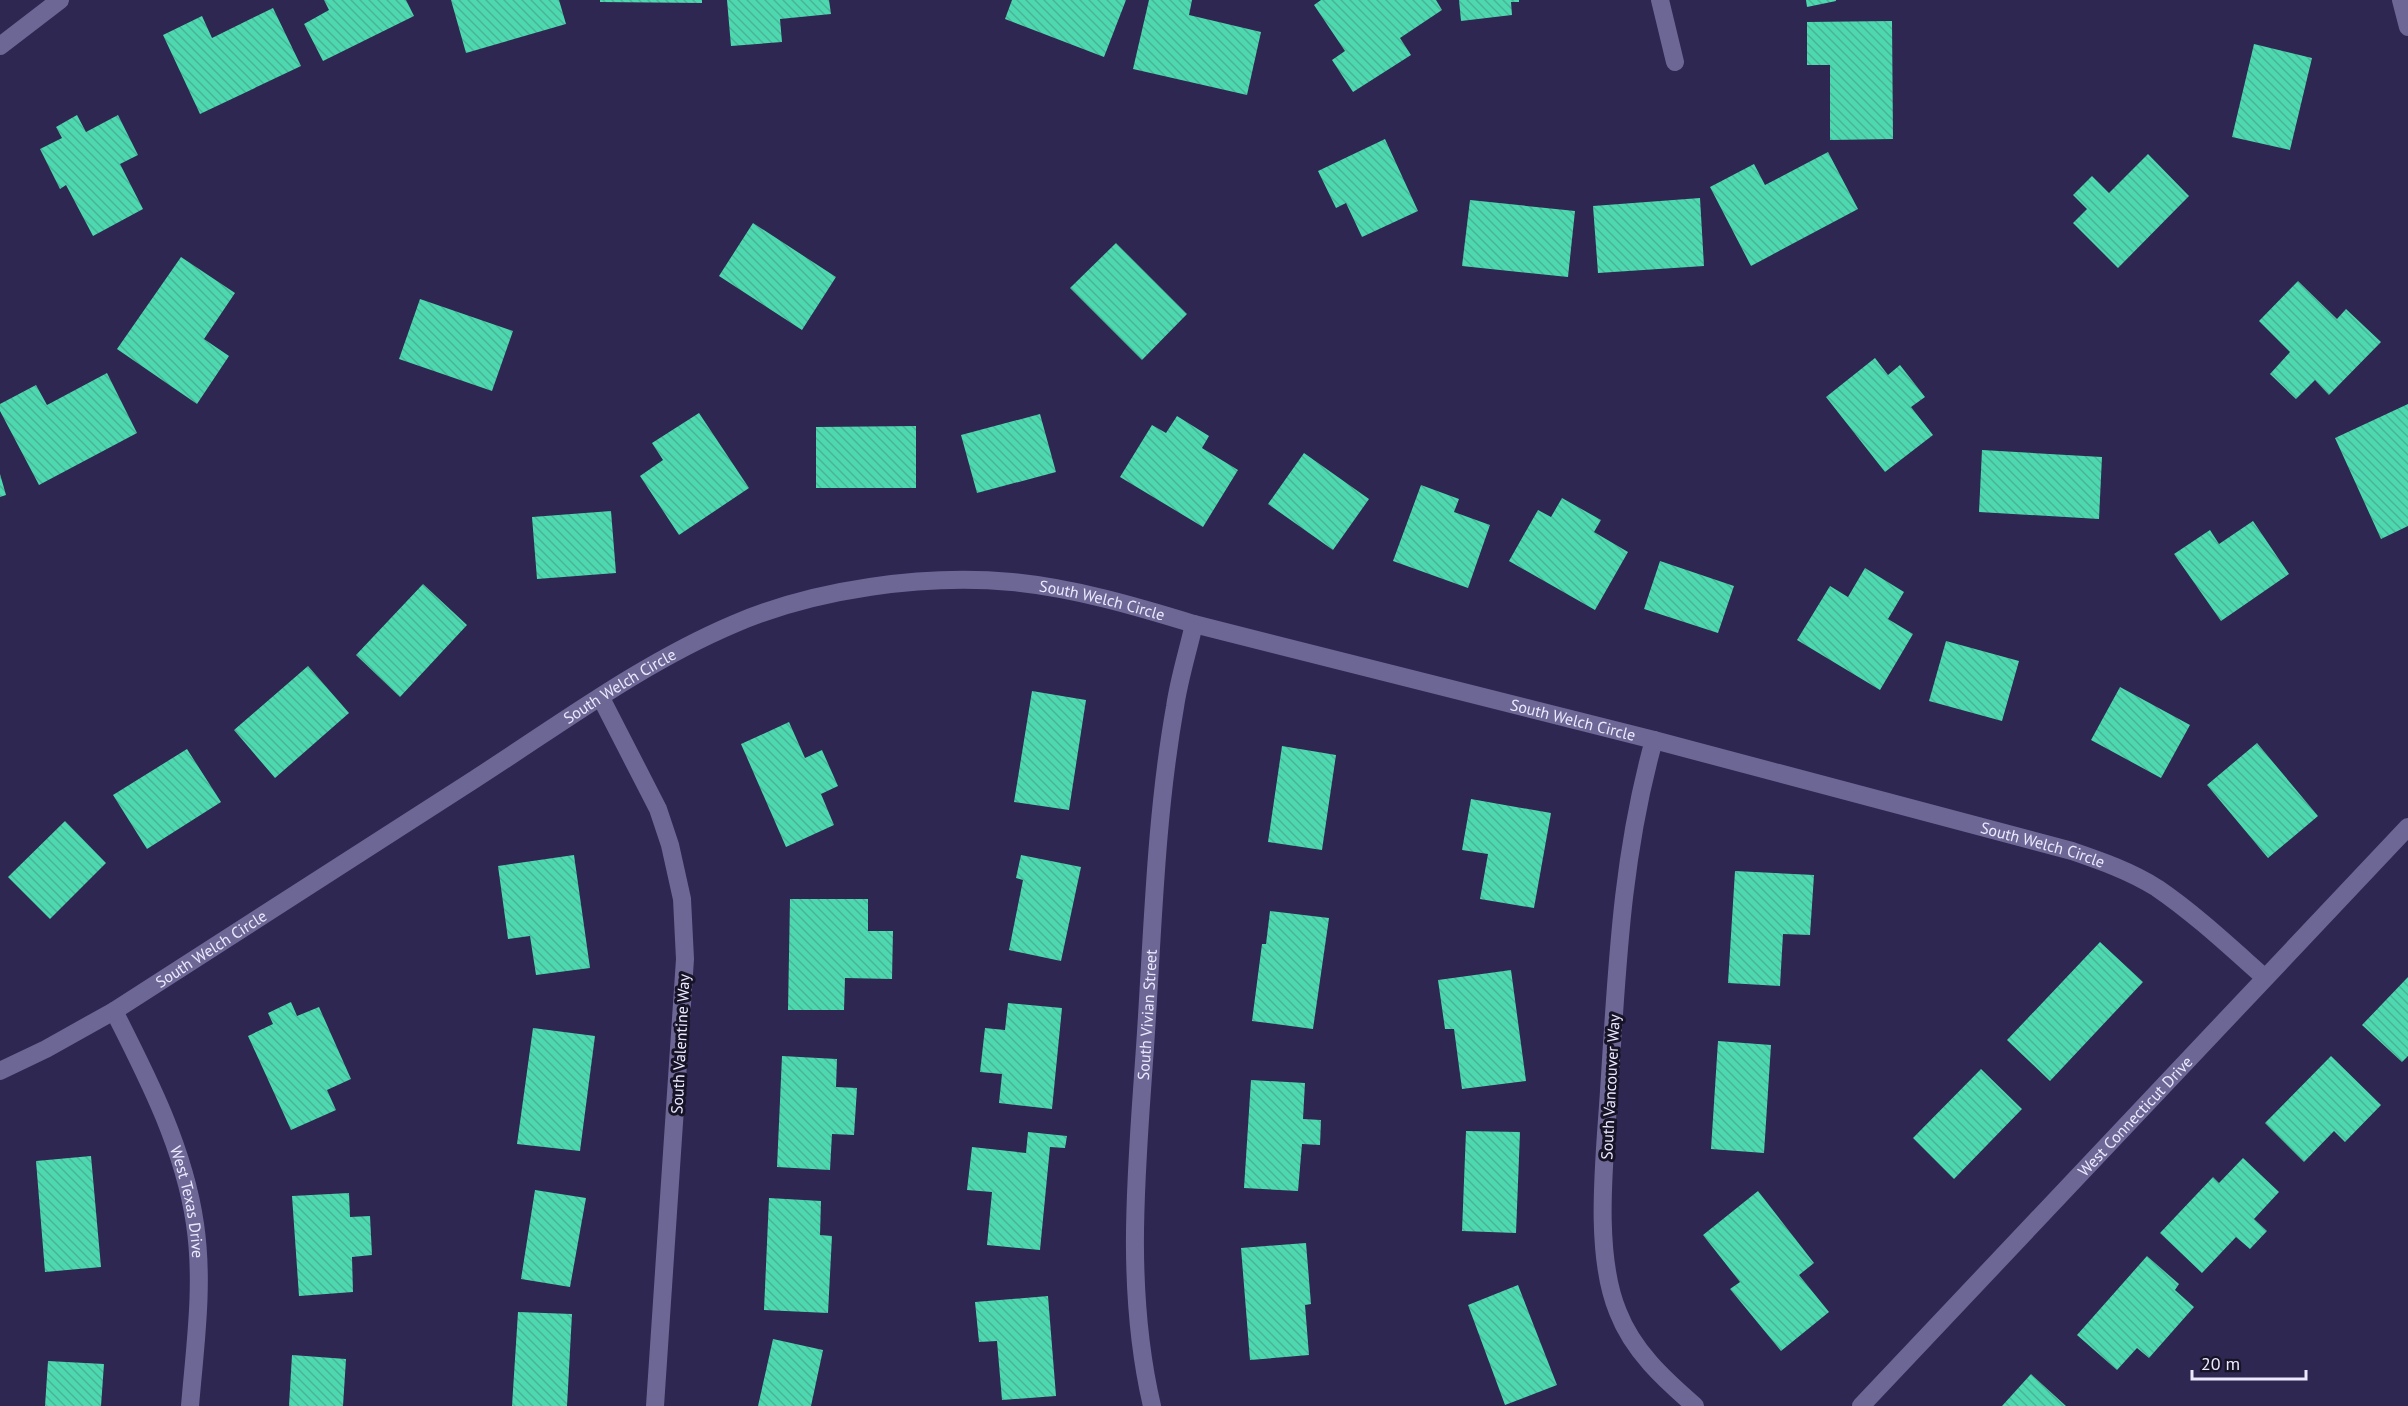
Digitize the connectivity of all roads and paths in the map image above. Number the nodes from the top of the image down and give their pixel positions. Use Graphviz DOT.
graph roads {
  1 [pos="60,0"];
  2 [pos="1660,0"];
  3 [pos="2401,0"];
  4 [pos="2408,27"];
  5 [pos="0,46"];
  6 [pos="1675,62"];
  7 [pos="1194,624"];
  8 [pos="601,698"];
  9 [pos="1654,740"];
  10 [pos="2408,827"];
  11 [pos="2264,977"];
  12 [pos="114,1011"];
  13 [pos="0,1071"];
  14 [pos="190,1406"];
  15 [pos="655,1406"];
  16 [pos="1152,1406"];
  17 [pos="1695,1406"];
  18 [pos="1861,1406"];
  1 -- 5 [label="street"];
  2 -- 6 [label="street"];
  3 -- 4 [label="street"];
  7 -- 8 [label="street, South Welch Circle"];
  7 -- 9 [label="street, South Welch Circle"];
  7 -- 16 [label="street, South Vivian Street"];
  8 -- 12 [label="street, South Welch Circle"];
  8 -- 15 [label="street, South Valentine Way"];
  9 -- 11 [label="street, South Welch Circle"];
  9 -- 17 [label="street, South Vancouver Way"];
  10 -- 11 [label="street, West Connecticut Drive"];
  11 -- 18 [label="street, West Connecticut Drive"];
  12 -- 13 [label="street, South Welch Circle"];
  12 -- 14 [label="street, West Texas Drive"];
}
